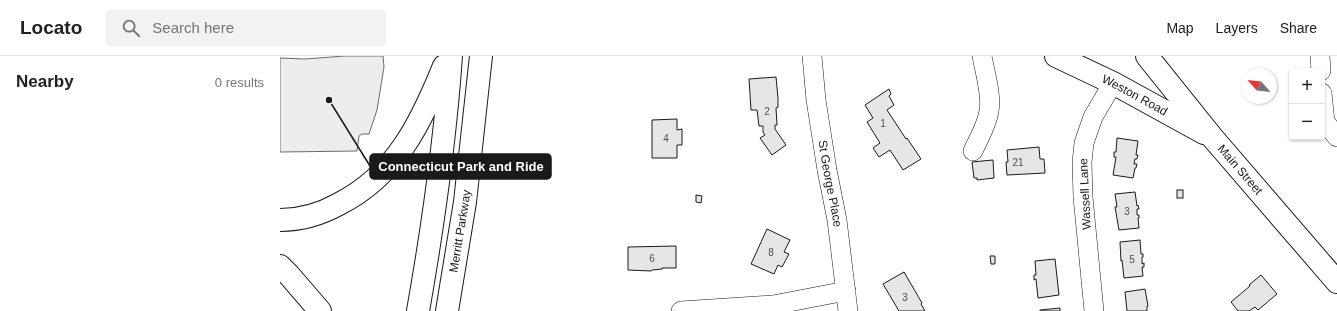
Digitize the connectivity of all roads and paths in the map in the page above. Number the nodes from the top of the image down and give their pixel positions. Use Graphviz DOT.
graph roads {
  1 [pos="450,56"];
  2 [pos="481,56"];
  3 [pos="812,56"];
  4 [pos="982,56"];
  5 [pos="1056,56"];
  6 [pos="1147,56"];
  7 [pos="1320,56"];
  8 [pos="1320,68"];
  9 [pos="1113,83"];
  10 [pos="1323,104"];
  11 [pos="1212,137"];
  12 [pos="1337,137"];
  13 [pos="973,151"];
  14 [pos="280,220"];
  15 [pos="280,266"];
  16 [pos="1337,282"];
  17 [pos="846,291"];
  18 [pos="320,311"];
  19 [pos="418,311"];
  20 [pos="447,311"];
  21 [pos="681,311"];
  22 [pos="848,311"];
  23 [pos="1094,311"];
  1 -- 14 [label="main road"];
  1 -- 19 [label="main road"];
  2 -- 20 [label="main road, Merritt Parkway"];
  3 -- 17 [label="street, St George Place"];
  4 -- 13 [label="street"];
  5 -- 9 [label="main road, Weston Road"];
  6 -- 11 [label="main road, Main Street"];
  7 -- 8 [label="street"];
  9 -- 11 [label="main road, Weston Road"];
  9 -- 23 [label="street, Wassell Lane"];
  10 -- 12 [label="street"];
  11 -- 16 [label="main road, Main Street"];
  15 -- 18 [label="main road"];
  17 -- 21 [label="street"];
  17 -- 22 [label="street, St George Place"];
}
